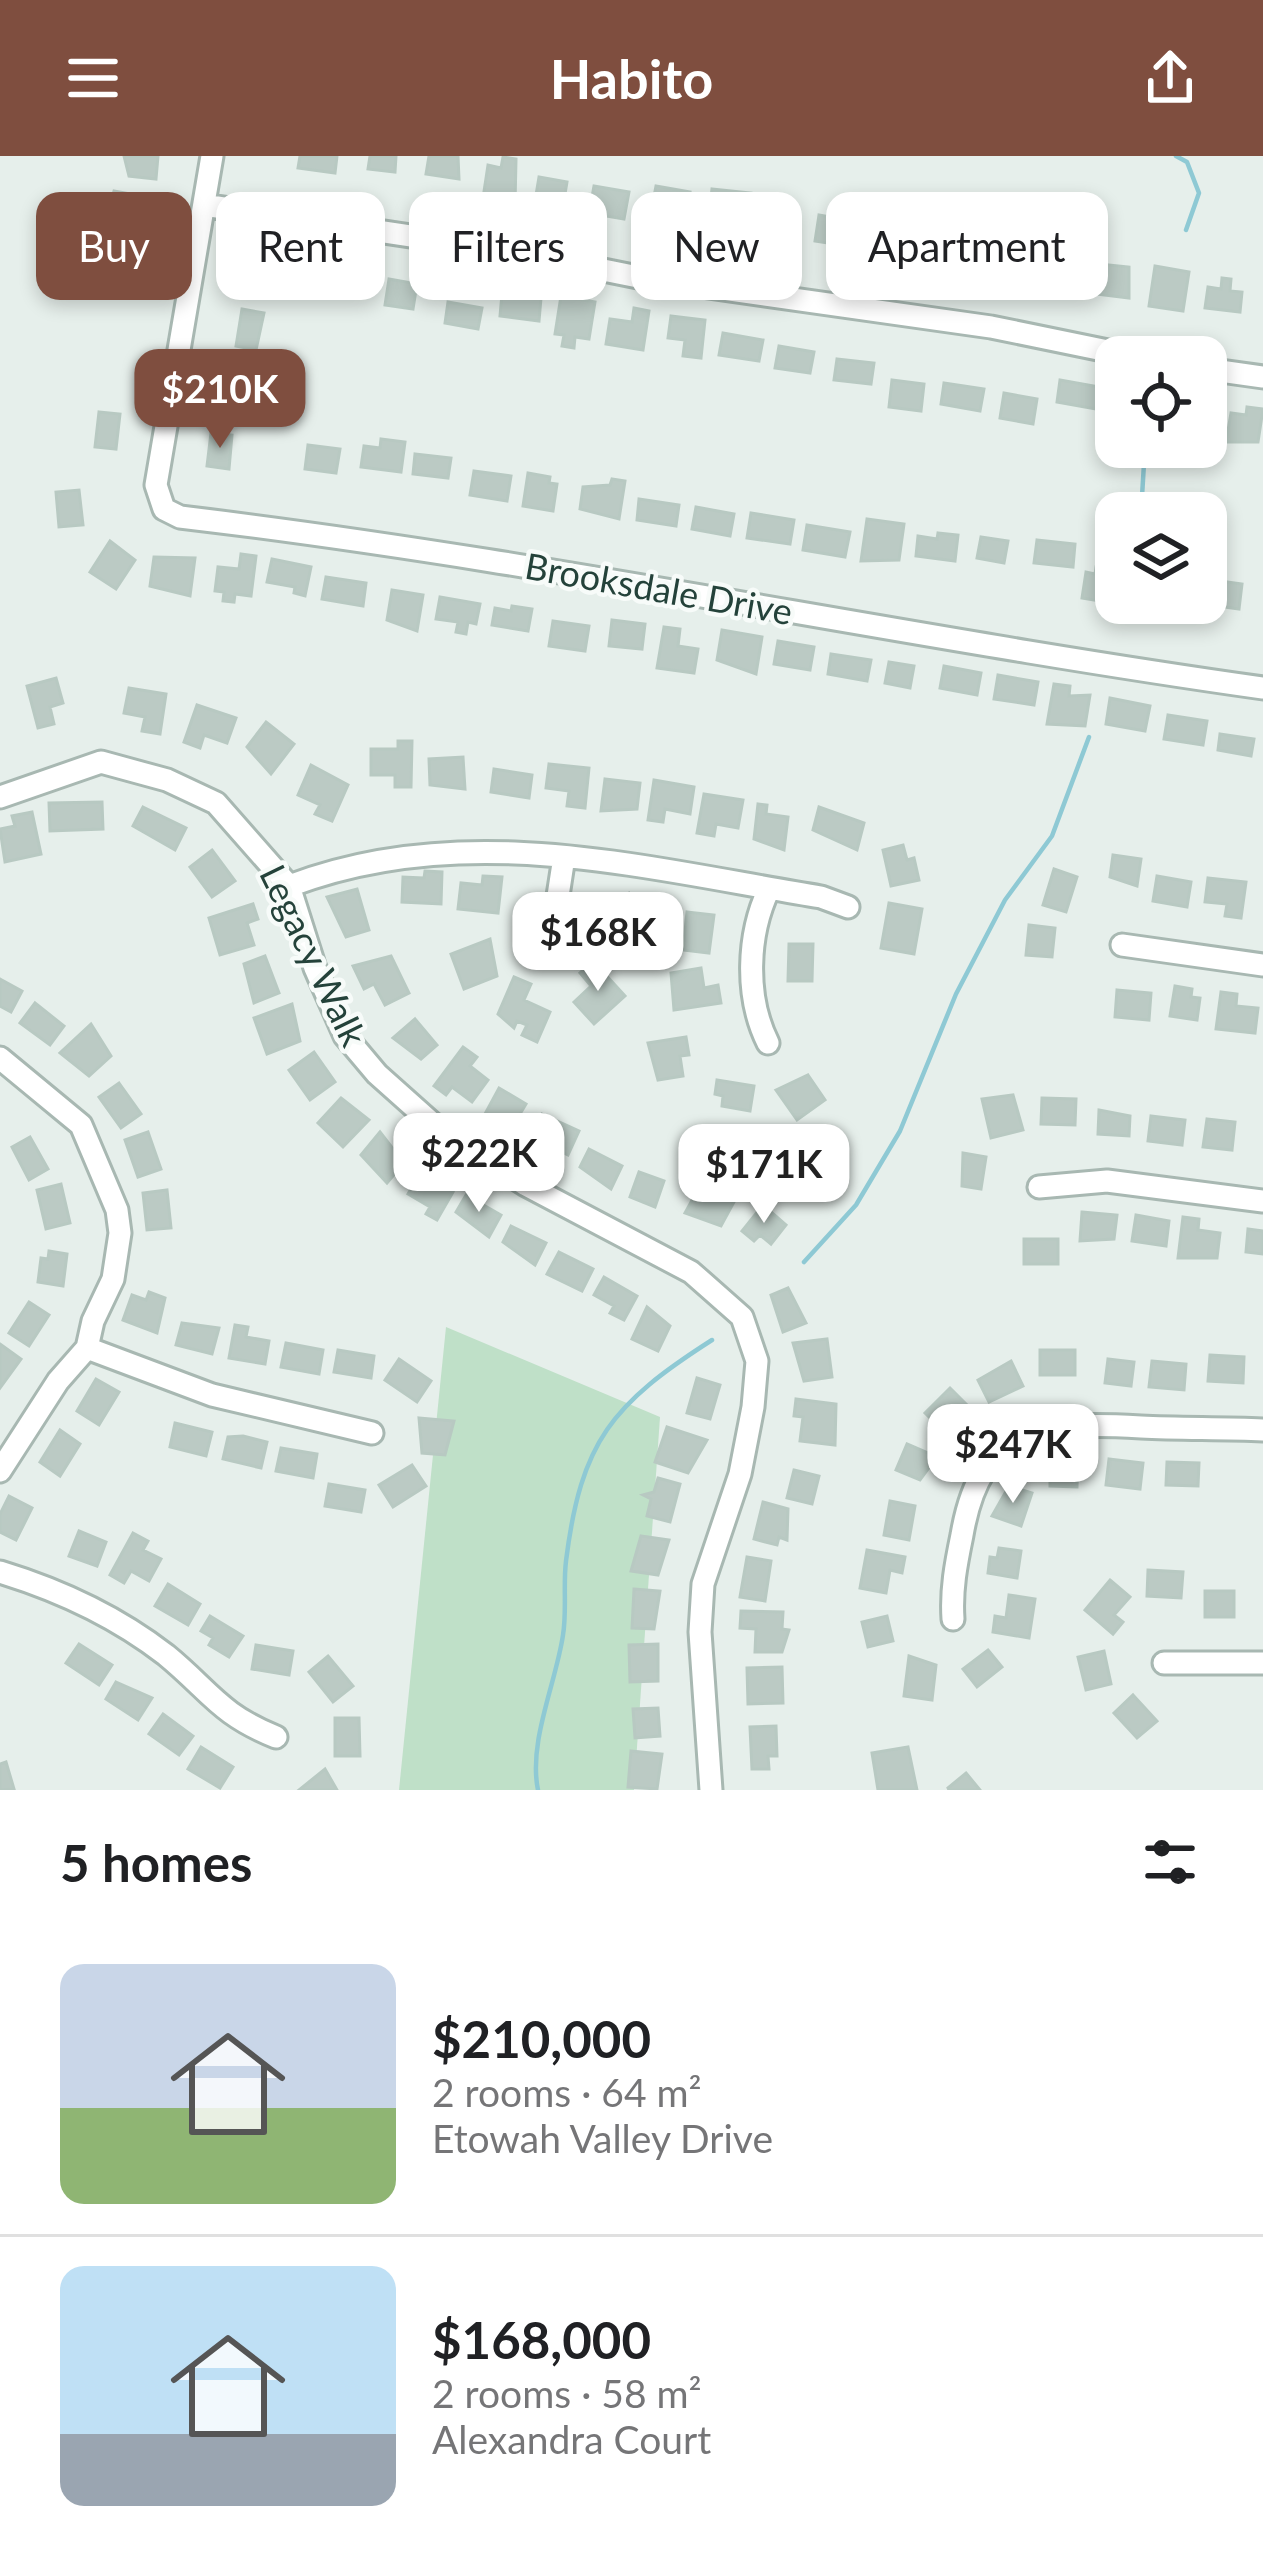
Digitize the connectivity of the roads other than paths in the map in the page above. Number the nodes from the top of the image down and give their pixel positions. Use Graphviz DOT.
graph roads {
  1 [pos="212,156"];
  2 [pos="204,205"];
  3 [pos="1095,348"];
  4 [pos="1227,372"];
  5 [pos="1263,377"];
  6 [pos="1263,688"];
  7 [pos="0,797"];
  8 [pos="564,857"];
  9 [pos="289,886"];
  10 [pos="770,889"];
  11 [pos="848,907"];
  12 [pos="1122,945"];
  13 [pos="549,955"];
  14 [pos="1263,965"];
  15 [pos="768,1043"];
  16 [pos="0,1058"];
  17 [pos="1040,1187"];
  18 [pos="1263,1201"];
  19 [pos="87,1348"];
  20 [pos="1263,1430"];
  21 [pos="372,1433"];
  22 [pos="0,1471"];
  23 [pos="0,1572"];
  24 [pos="953,1618"];
  25 [pos="1164,1664"];
  26 [pos="1263,1664"];
  27 [pos="276,1737"];
  28 [pos="711,1790"];
  1 -- 2 [label="street"];
  2 -- 3 [label="street"];
  2 -- 6 [label="street, Brooksdale Drive"];
  4 -- 5 [label="street"];
  7 -- 9 [label="street, Legacy Walk"];
  8 -- 9 [label="street"];
  8 -- 10 [label="street"];
  8 -- 13 [label="street"];
  9 -- 28 [label="street, Legacy Walk"];
  10 -- 11 [label="street"];
  10 -- 15 [label="street"];
  12 -- 14 [label="street"];
  16 -- 19 [label="street"];
  17 -- 18 [label="street"];
  19 -- 21 [label="street"];
  19 -- 22 [label="street"];
  20 -- 24 [label="street"];
  23 -- 27 [label="street"];
  25 -- 26 [label="street"];
}
